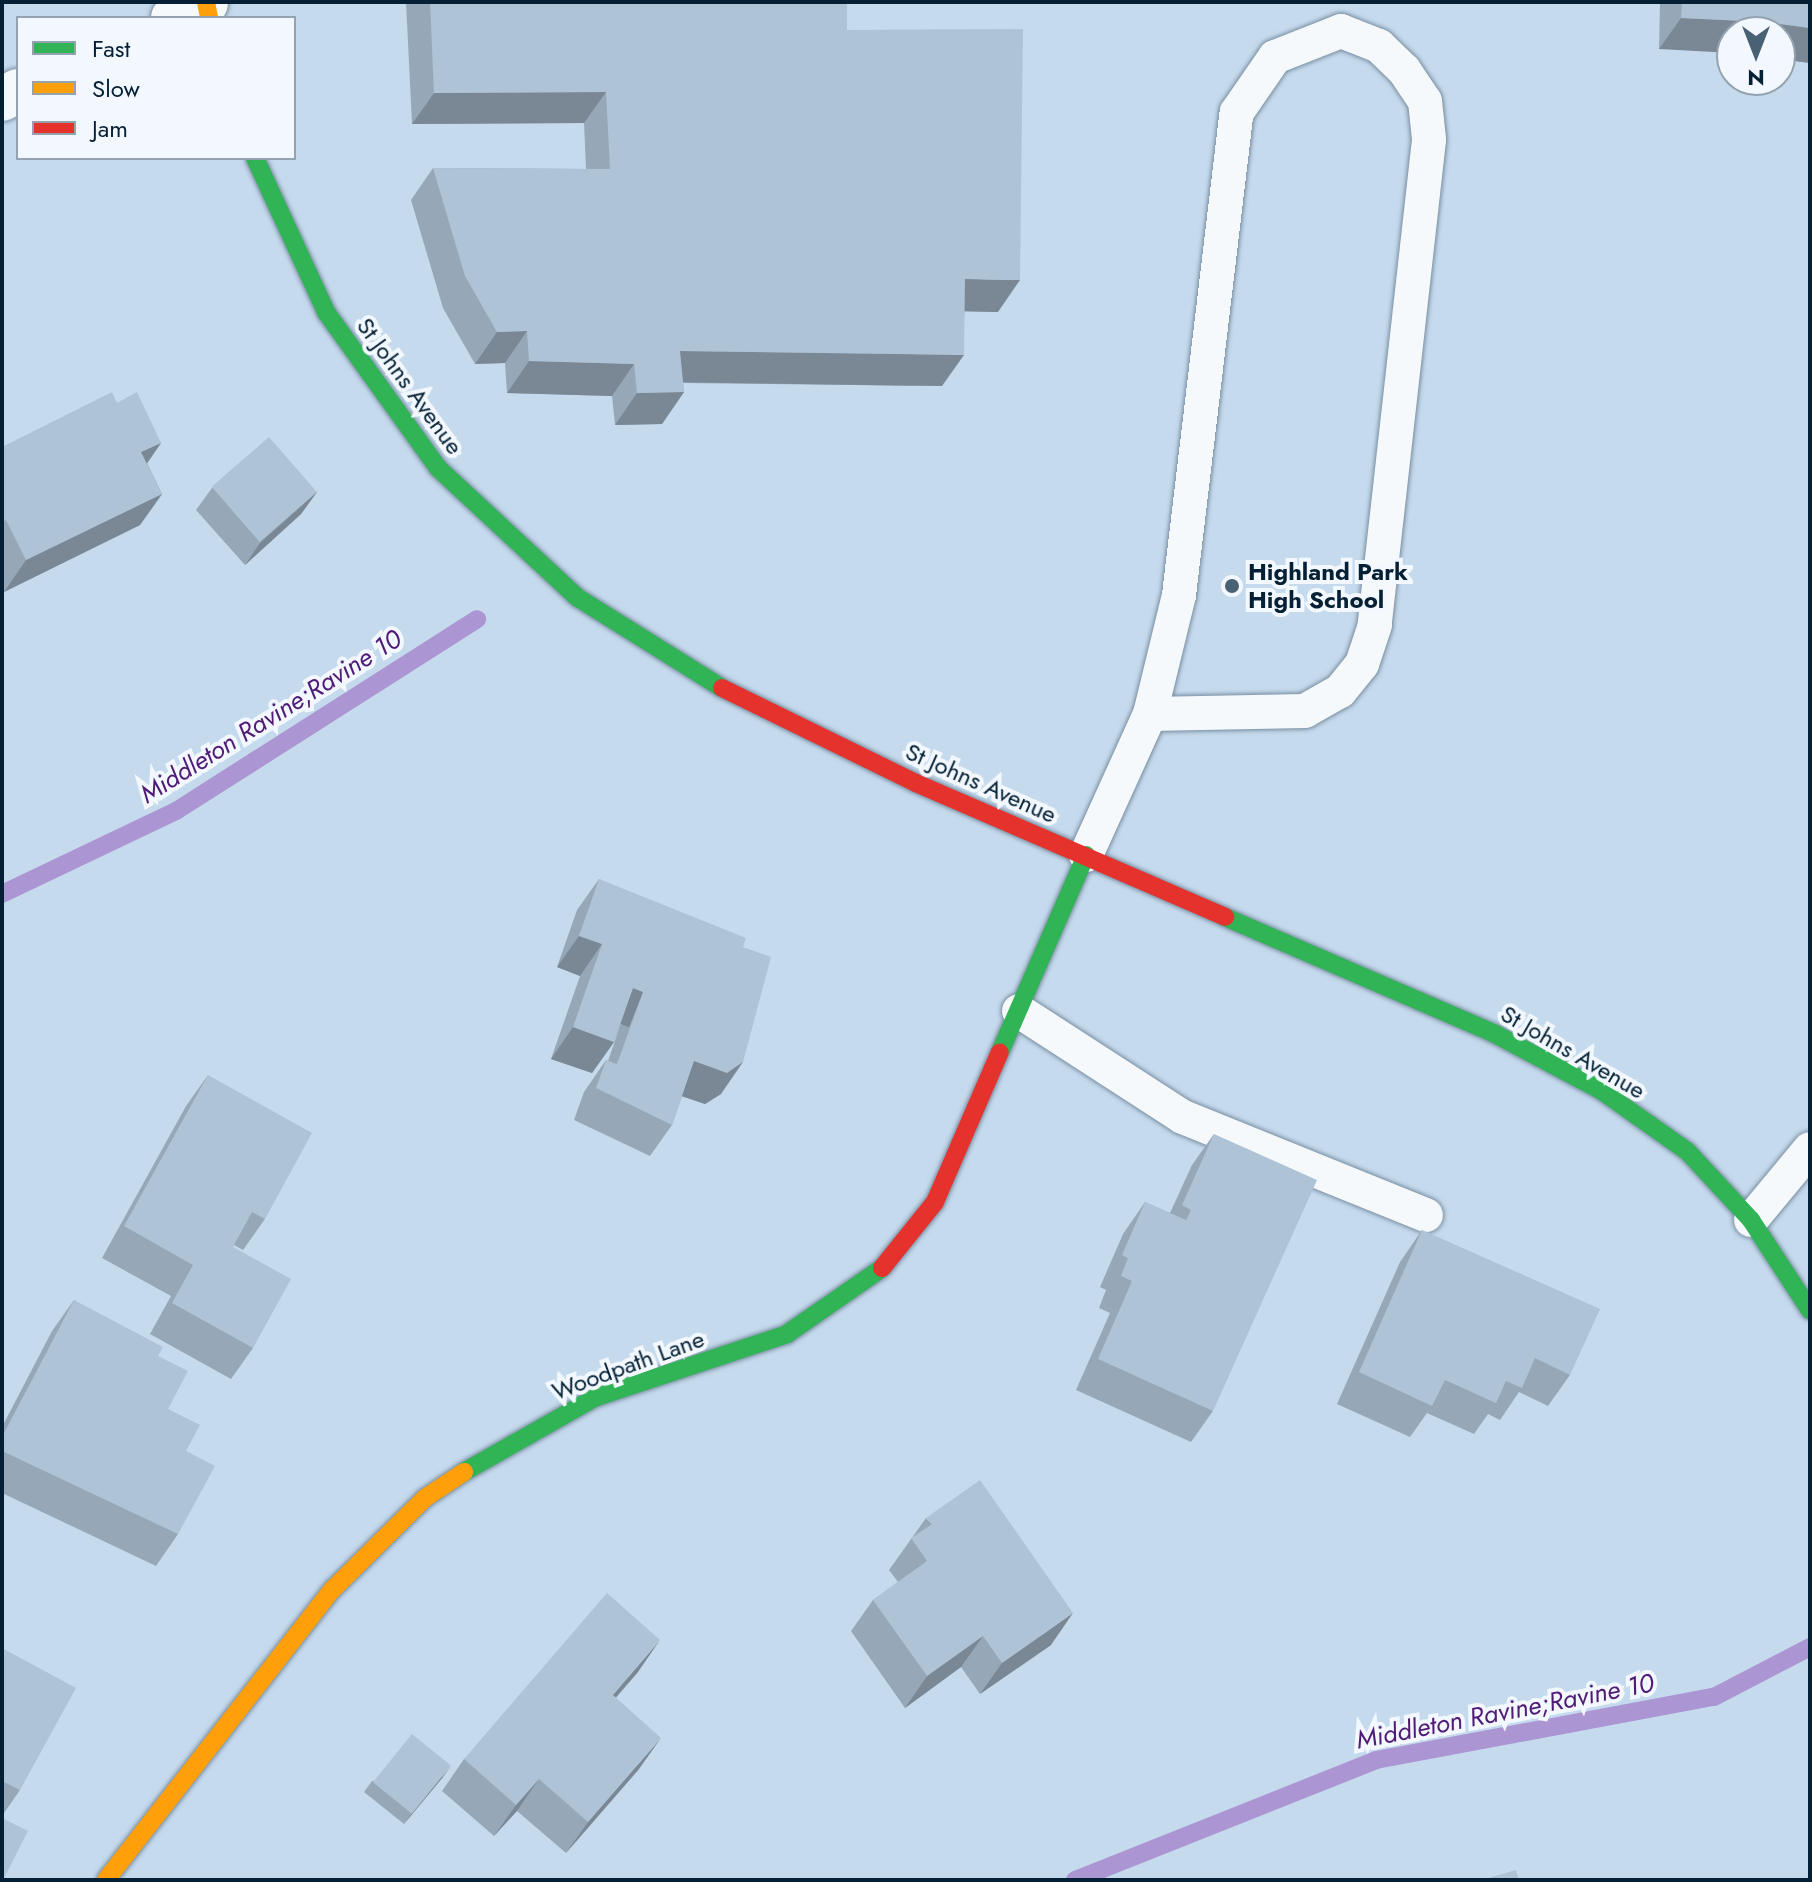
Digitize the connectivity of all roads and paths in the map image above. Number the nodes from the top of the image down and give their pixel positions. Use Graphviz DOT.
graph roads {
  1 [pos="206,2"];
  2 [pos="177,16"];
  3 [pos="256,160"];
  4 [pos="1150,714"];
  5 [pos="1086,855"];
  6 [pos="1019,1011"];
  7 [pos="1810,1149"];
  8 [pos="1426,1215"];
  9 [pos="1751,1220"];
  10 [pos="1810,1310"];
  11 [pos="106,1880"];
  1 -- 2 [label="street"];
  3 -- 5 [label="street, St Johns Avenue"];
  4 -- 4 [label="lane"];
  4 -- 5 [label="lane"];
  5 -- 6 [label="street, Woodpath Lane"];
  5 -- 9 [label="street, St Johns Avenue"];
  6 -- 8 [label="lane"];
  6 -- 11 [label="street, Woodpath Lane"];
  7 -- 9 [label="lane"];
  9 -- 10 [label="street, St Johns Avenue"];
}
